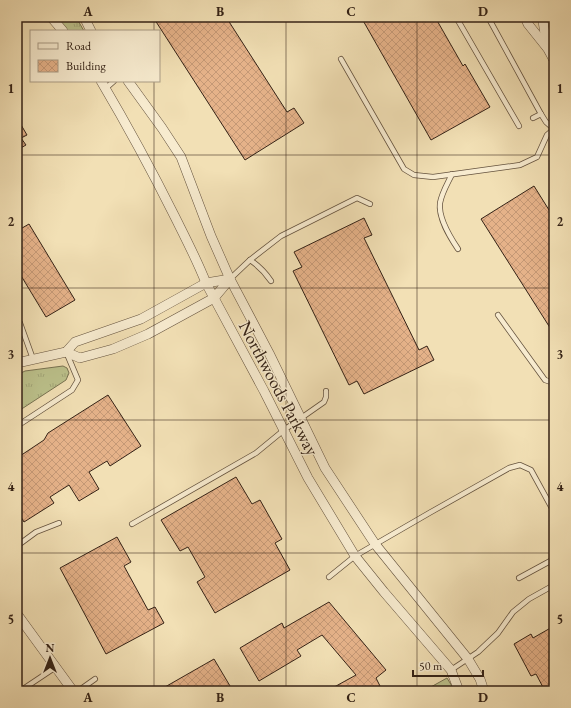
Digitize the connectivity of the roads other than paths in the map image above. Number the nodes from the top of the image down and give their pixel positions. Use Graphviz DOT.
graph roads {
  1 [pos="52,17"];
  2 [pos="84,17"];
  3 [pos="456,17"];
  4 [pos="488,17"];
  5 [pos="525,17"];
  6 [pos="541,17"];
  7 [pos="62,30"];
  8 [pos="90,30"];
  9 [pos="548,49"];
  10 [pos="341,59"];
  11 [pos="554,60"];
  12 [pos="129,82"];
  13 [pos="103,85"];
  14 [pos="541,114"];
  15 [pos="533,118"];
  16 [pos="519,126"];
  17 [pos="554,129"];
  18 [pos="452,174"];
  19 [pos="370,204"];
  20 [pos="458,249"];
  21 [pos="250,260"];
  22 [pos="230,279"];
  23 [pos="271,281"];
  24 [pos="206,283"];
  25 [pos="214,298"];
  26 [pos="498,315"];
  27 [pos="17,325"];
  28 [pos="66,352"];
  29 [pos="33,359"];
  30 [pos="17,364"];
  31 [pos="554,383"];
  32 [pos="326,391"];
  33 [pos="300,418"];
  34 [pos="17,426"];
  35 [pos="284,430"];
  36 [pos="554,512"];
  37 [pos="59,523"];
  38 [pos="132,524"];
  39 [pos="375,544"];
  40 [pos="17,546"];
  41 [pos="355,556"];
  42 [pos="554,559"];
  43 [pos="329,577"];
  44 [pos="519,578"];
  45 [pos="554,585"];
  46 [pos="17,614"];
  47 [pos="468,659"];
  48 [pos="56,667"];
  49 [pos="451,670"];
  50 [pos="95,679"];
  51 [pos="20,691"];
  52 [pos="73,691"];
  53 [pos="78,691"];
  54 [pos="460,691"];
  55 [pos="484,691"];
  1 -- 7 [label="street"];
  2 -- 8 [label="street"];
  3 -- 16 [label="lane"];
  4 -- 14 [label="lane"];
  5 -- 9 [label="street"];
  6 -- 9 [label="street"];
  9 -- 11 [label="street"];
  10 -- 18 [label="lane"];
  12 -- 22 [label="street, Northwoods Parkway"];
  13 -- 24 [label="street, Northwoods Parkway"];
  14 -- 15 [label="lane"];
  14 -- 17 [label="lane"];
  17 -- 18 [label="lane"];
  18 -- 20 [label="lane"];
  19 -- 21 [label="lane"];
  21 -- 22 [label="lane"];
  21 -- 23 [label="lane"];
  22 -- 24 [label="street"];
  22 -- 25 [label="street"];
  22 -- 33 [label="street, Northwoods Parkway"];
  24 -- 25 [label="street, Northwoods Parkway"];
  24 -- 28 [label="street"];
  25 -- 28 [label="street"];
  25 -- 35 [label="street, Northwoods Parkway"];
  26 -- 31 [label="lane"];
  27 -- 29 [label="lane"];
  28 -- 29 [label="street"];
  28 -- 34 [label="lane"];
  29 -- 30 [label="street"];
  32 -- 33 [label="lane"];
  33 -- 35 [label="lane"];
  33 -- 39 [label="street, Northwoods Parkway"];
  35 -- 38 [label="lane"];
  35 -- 41 [label="street, Northwoods Parkway"];
  36 -- 39 [label="lane"];
  37 -- 40 [label="lane"];
  39 -- 41 [label="lane"];
  39 -- 47 [label="street, Northwoods Parkway"];
  41 -- 43 [label="lane"];
  41 -- 49 [label="street, Northwoods Parkway"];
  42 -- 44 [label="lane"];
  45 -- 47 [label="lane"];
  46 -- 48 [label="street"];
  47 -- 49 [label="lane"];
  47 -- 55 [label="street, Northwoods Parkway"];
  48 -- 51 [label="lane"];
  48 -- 52 [label="street"];
  49 -- 54 [label="street, Northwoods Parkway"];
  50 -- 53 [label="lane"];
}
